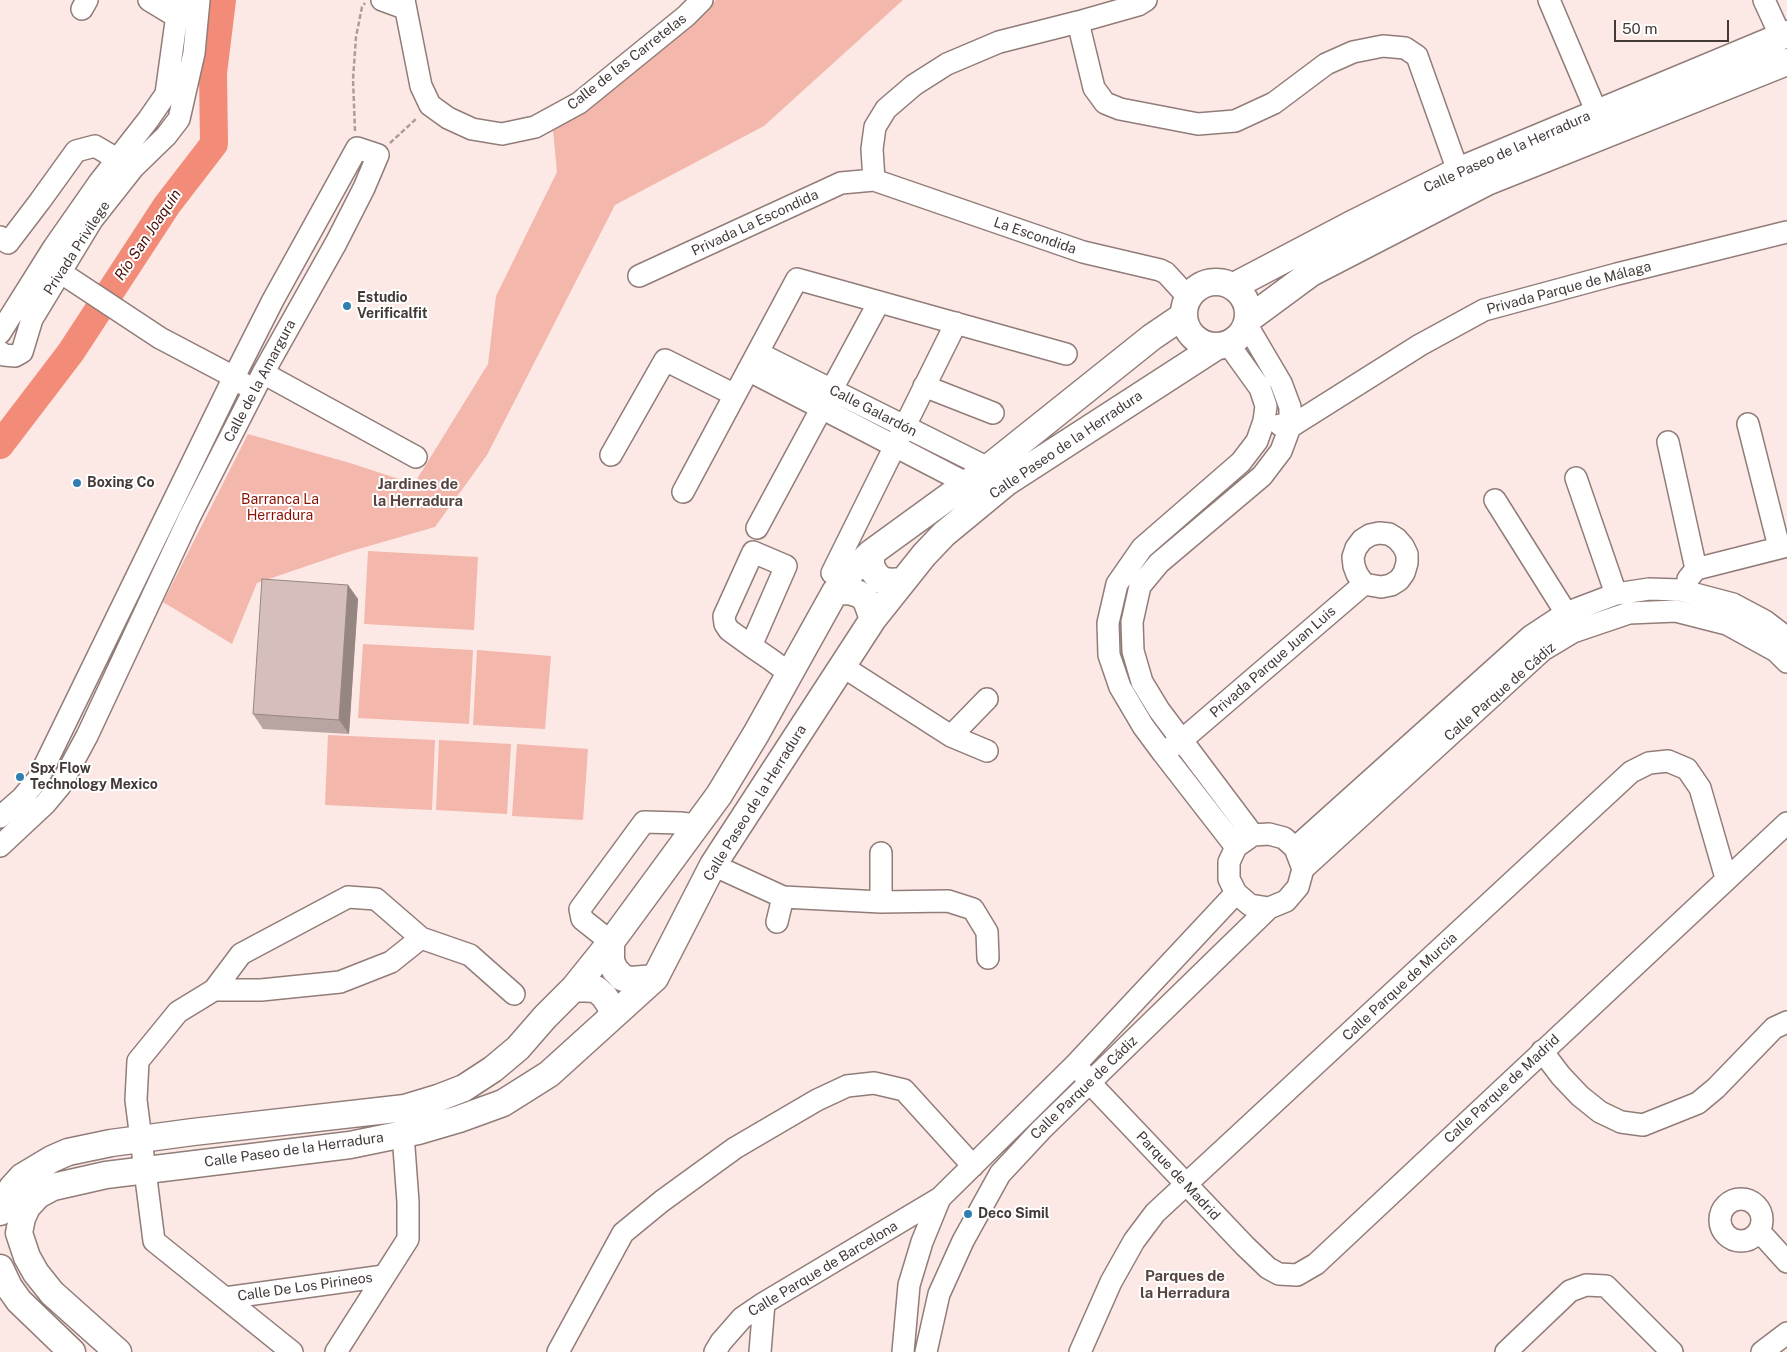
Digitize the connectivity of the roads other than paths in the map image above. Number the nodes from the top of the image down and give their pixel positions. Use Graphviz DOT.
graph roads {
  1 [pos="148,0"];
  2 [pos="199,0"];
  3 [pos="382,0"];
  4 [pos="702,0"];
  5 [pos="1146,0"];
  6 [pos="1549,0"];
  7 [pos="1764,0"];
  8 [pos="404,4"];
  9 [pos="178,9"];
  10 [pos="1078,22"];
  11 [pos="1784,35"];
  12 [pos="1787,62"];
  13 [pos="1597,113"];
  14 [pos="148,120"];
  15 [pos="166,136"];
  16 [pos="117,159"];
  17 [pos="1458,171"];
  18 [pos="874,180"];
  19 [pos="1787,232"];
  20 [pos="0,237"];
  21 [pos="51,270"];
  22 [pos="639,276"];
  23 [pos="1234,286"];
  24 [pos="879,302"];
  25 [pos="1186,307"];
  26 [pos="1249,323"];
  27 [pos="956,324"];
  28 [pos="0,333"];
  29 [pos="1221,346"];
  30 [pos="0,352"];
  31 [pos="1066,354"];
  32 [pos="753,361"];
  33 [pos="234,377"];
  34 [pos="258,382"];
  35 [pos="924,386"];
  36 [pos="735,395"];
  37 [pos="827,399"];
  38 [pos="993,414"];
  39 [pos="1264,421"];
  40 [pos="1748,424"];
  41 [pos="904,427"];
  42 [pos="1290,427"];
  43 [pos="1668,442"];
  44 [pos="895,446"];
  45 [pos="611,455"];
  46 [pos="416,457"];
  47 [pos="988,468"];
  48 [pos="1576,478"];
  49 [pos="966,483"];
  50 [pos="683,492"];
  51 [pos="1495,500"];
  52 [pos="757,528"];
  53 [pos="1783,546"];
  54 [pos="871,553"];
  55 [pos="1696,569"];
  56 [pos="902,581"];
  57 [pos="834,583"];
  58 [pos="1364,584"];
  59 [pos="1680,590"];
  60 [pos="1616,594"];
  61 [pos="1566,613"];
  62 [pos="873,619"];
  63 [pos="1787,638"];
  64 [pos="751,646"];
  65 [pos="1787,662"];
  66 [pos="842,666"];
  67 [pos="789,673"];
  68 [pos="987,700"];
  69 [pos="63,726"];
  70 [pos="87,736"];
  71 [pos="951,736"];
  72 [pos="1182,740"];
  73 [pos="987,751"];
  74 [pos="1163,753"];
  75 [pos="1,813"];
  76 [pos="1787,823"];
  77 [pos="697,825"];
  78 [pos="1253,835"];
  79 [pos="0,846"];
  80 [pos="1236,848"];
  81 [pos="1295,848"];
  82 [pos="881,852"];
  83 [pos="713,865"];
  84 [pos="1302,869"];
  85 [pos="1726,878"];
  86 [pos="1236,894"];
  87 [pos="783,897"];
  88 [pos="881,902"];
  89 [pos="1269,908"];
  90 [pos="777,922"];
  91 [pos="420,938"];
  92 [pos="611,942"];
  93 [pos="988,958"];
  94 [pos="655,978"];
  95 [pos="574,988"];
  96 [pos="214,990"];
  97 [pos="514,994"];
  98 [pos="613,1016"];
  99 [pos="1787,1022"];
  100 [pos="1542,1051"];
  101 [pos="1076,1064"];
  102 [pos="1090,1083"];
  103 [pos="403,1134"];
  104 [pos="140,1140"];
  105 [pos="973,1166"];
  106 [pos="145,1170"];
  107 [pos="1187,1185"];
  108 [pos="940,1198"];
  109 [pos="0,1212"];
  110 [pos="1759,1231"];
  111 [pos="19,1233"];
  112 [pos="1787,1262"];
  113 [pos="0,1268"];
  114 [pos="1268,1268"];
  115 [pos="384,1276"];
  116 [pos="909,1285"];
  117 [pos="938,1294"];
  118 [pos="225,1298"];
  119 [pos="764,1303"];
  120 [pos="1787,1333"];
  121 [pos="72,1352"];
  122 [pos="100,1352"];
  123 [pos="118,1352"];
  124 [pos="292,1352"];
  125 [pos="336,1352"];
  126 [pos="558,1352"];
  127 [pos="716,1352"];
  128 [pos="760,1352"];
  129 [pos="903,1352"];
  130 [pos="926,1352"];
  131 [pos="1080,1352"];
  132 [pos="1506,1352"];
  133 [pos="1672,1352"];
  134 [pos="1762,1352"];
  1 -- 9 [label="street"];
  2 -- 15 [label="street, Privada Privilege"];
  3 -- 8 [label="street"];
  4 -- 8 [label="street, Calle de las Carretelas"];
  5 -- 10 [label="street"];
  6 -- 13 [label="street"];
  7 -- 11 [label="street"];
  9 -- 14 [label="street, Privada Privilege"];
  10 -- 17 [label="street"];
  10 -- 18 [label="street"];
  11 -- 13 [label="main road, Calle Paseo de la Herradura"];
  12 -- 26 [label="main road, Calle Paseo de la Herradura"];
  13 -- 17 [label="main road, Calle Paseo de la Herradura"];
  14 -- 15 [label="street"];
  14 -- 16 [label="street, Privada Privilege"];
  15 -- 21 [label="street, Privada Privilege"];
  16 -- 20 [label="street"];
  16 -- 21 [label="street, Privada Privilege"];
  17 -- 23 [label="main road, Calle Paseo de la Herradura"];
  18 -- 22 [label="street, Privada La Escondida"];
  18 -- 25 [label="street, La Escondida"];
  19 -- 42 [label="street, Privada Parque de Málaga"];
  21 -- 28 [label="street, Privada Privilege"];
  21 -- 30 [label="street, Privada Privilege"];
  21 -- 33 [label="street, Calle de la Amargura"];
  23 -- 25 [label="main road"];
  23 -- 26 [label="main road"];
  24 -- 27 [label="street"];
  24 -- 32 [label="street"];
  24 -- 37 [label="street"];
  25 -- 29 [label="main road"];
  25 -- 47 [label="main road, Calle Paseo de la Herradura"];
  26 -- 29 [label="main road"];
  26 -- 42 [label="street"];
  27 -- 31 [label="street"];
  27 -- 35 [label="street"];
  29 -- 39 [label="street"];
  29 -- 56 [label="main road, Calle Paseo de la Herradura"];
  32 -- 36 [label="street"];
  32 -- 37 [label="street, Calle Galardón"];
  33 -- 34 [label="street"];
  33 -- 34 [label="street, Calle de la Amargura"];
  33 -- 69 [label="street, Calle de la Amargura"];
  34 -- 46 [label="street"];
  34 -- 70 [label="street, Calle de la Amargura"];
  35 -- 38 [label="street"];
  35 -- 41 [label="street"];
  36 -- 45 [label="street"];
  36 -- 50 [label="street"];
  37 -- 41 [label="street, Calle Galardón"];
  37 -- 44 [label="street, Calle Galardón"];
  37 -- 52 [label="street"];
  39 -- 42 [label="street"];
  39 -- 74 [label="street"];
  40 -- 53 [label="street"];
  41 -- 44 [label="street"];
  41 -- 47 [label="street, Calle Galardón"];
  42 -- 72 [label="street"];
  43 -- 55 [label="street"];
  44 -- 49 [label="street, Calle Galardón"];
  44 -- 57 [label="street"];
  47 -- 49 [label="main road, Calle Paseo de la Herradura"];
  48 -- 60 [label="street"];
  49 -- 54 [label="main road, Calle Paseo de la Herradura"];
  51 -- 61 [label="street"];
  53 -- 55 [label="street"];
  54 -- 56 [label="main road"];
  54 -- 57 [label="main road, Calle Paseo de la Herradura"];
  55 -- 59 [label="street"];
  56 -- 62 [label="main road, Calle Paseo de la Herradura"];
  57 -- 62 [label="main road"];
  57 -- 67 [label="main road, Calle Paseo de la Herradura"];
  58 -- 72 [label="street, Privada Parque Juan Luis"];
  59 -- 60 [label="street, Calle Parque de Cádiz"];
  59 -- 63 [label="street, Calle Parque de Cádiz"];
  60 -- 61 [label="street, Calle Parque de Cádiz"];
  61 -- 81 [label="street, Calle Parque de Cádiz"];
  62 -- 66 [label="main road, Calle Paseo de la Herradura"];
  64 -- 67 [label="street"];
  65 -- 84 [label="street, Calle Parque de Cádiz"];
  66 -- 71 [label="street"];
  66 -- 83 [label="main road, Calle Paseo de la Herradura"];
  67 -- 77 [label="main road, Calle Paseo de la Herradura"];
  68 -- 71 [label="street"];
  69 -- 70 [label="street"];
  69 -- 75 [label="street, Calle de la Amargura"];
  70 -- 79 [label="street, Calle de la Amargura"];
  71 -- 73 [label="street"];
  72 -- 74 [label="street, Privada Parque Juan Luis"];
  72 -- 78 [label="street"];
  74 -- 80 [label="street"];
  76 -- 85 [label="street, Calle Parque de Madrid"];
  77 -- 92 [label="main road, Calle Paseo de la Herradura"];
  77 -- 92 [label="street"];
  78 -- 80 [label="street"];
  78 -- 81 [label="street"];
  80 -- 86 [label="street"];
  81 -- 84 [label="street"];
  82 -- 88 [label="street"];
  83 -- 87 [label="street"];
  83 -- 94 [label="main road, Calle Paseo de la Herradura"];
  84 -- 89 [label="street, Calle Parque de Cádiz"];
  85 -- 100 [label="street, Calle Parque de Madrid"];
  85 -- 107 [label="street, Calle Parque de Murcia"];
  86 -- 89 [label="street"];
  86 -- 101 [label="street, Calle Parque de Cádiz"];
  87 -- 88 [label="street"];
  87 -- 90 [label="street"];
  88 -- 93 [label="street"];
  89 -- 102 [label="street, Calle Parque de Cádiz"];
  91 -- 96 [label="street"];
  91 -- 96 [label="street"];
  91 -- 97 [label="street"];
  92 -- 94 [label="main road"];
  92 -- 95 [label="main road, Calle Paseo de la Herradura"];
  94 -- 98 [label="main road, Calle Paseo de la Herradura"];
  95 -- 98 [label="main road"];
  95 -- 104 [label="main road, Calle Paseo de la Herradura"];
  96 -- 104 [label="street, Calle De Los Pirineos"];
  98 -- 103 [label="main road, Calle Paseo de la Herradura"];
  99 -- 100 [label="street"];
  100 -- 114 [label="street, Calle Parque de Madrid"];
  101 -- 102 [label="street, Parque de Madrid"];
  101 -- 105 [label="street, Calle Parque de Cádiz"];
  102 -- 107 [label="street, Parque de Madrid"];
  102 -- 117 [label="street, Calle Parque de Cádiz"];
  103 -- 106 [label="main road, Calle Paseo de la Herradura"];
  103 -- 115 [label="street, Calle De Los Pirineos"];
  104 -- 106 [label="street, Calle De Los Pirineos"];
  104 -- 109 [label="main road, Calle Paseo de la Herradura"];
  105 -- 108 [label="street, Calle Parque de Cádiz"];
  105 -- 126 [label="street"];
  106 -- 111 [label="main road, Calle Paseo de la Herradura"];
  106 -- 118 [label="street, Calle De Los Pirineos"];
  107 -- 114 [label="street, Parque de Madrid"];
  107 -- 131 [label="street, Calle Parque de Murcia"];
  108 -- 116 [label="street, Calle Parque de Cádiz"];
  108 -- 119 [label="street, Calle Parque de Barcelona"];
  110 -- 112 [label="street"];
  111 -- 122 [label="main road, Calle Paseo de la Herradura"];
  111 -- 123 [label="main road"];
  113 -- 121 [label="main road"];
  115 -- 118 [label="street, Calle De Los Pirineos"];
  115 -- 125 [label="street, Calle De Los Pirineos"];
  116 -- 117 [label="street"];
  116 -- 129 [label="street, Calle Parque de Cádiz"];
  117 -- 130 [label="street, Calle Parque de Cádiz"];
  118 -- 124 [label="street, Calle De Los Pirineos"];
  119 -- 127 [label="street, Calle Parque de Barcelona"];
  119 -- 128 [label="street"];
  120 -- 134 [label="street"];
  132 -- 133 [label="street"];
}
